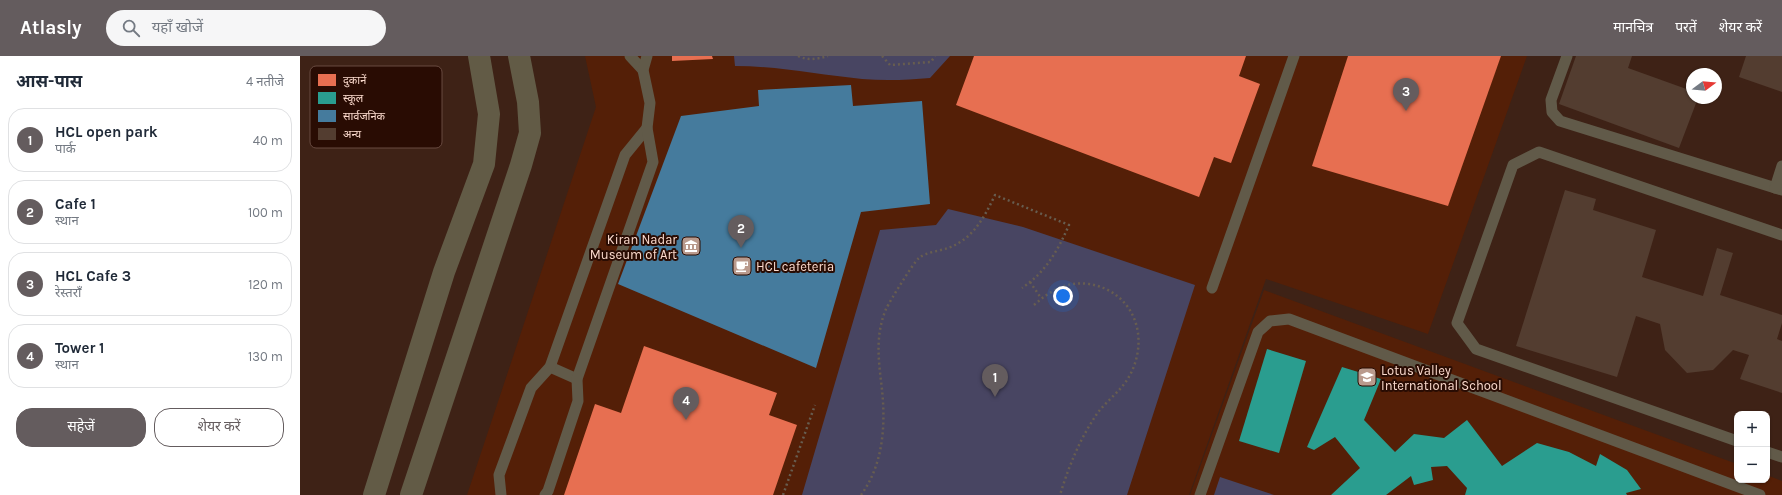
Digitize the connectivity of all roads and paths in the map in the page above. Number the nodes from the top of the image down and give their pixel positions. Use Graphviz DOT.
graph roads {
  1 [pos="479,56"];
  2 [pos="519,56"];
  3 [pos="630,56"];
  4 [pos="647,56"];
  5 [pos="798,56"];
  6 [pos="828,56"];
  7 [pos="882,56"];
  8 [pos="935,56"];
  9 [pos="1294,56"];
  10 [pos="1568,56"];
  11 [pos="643,70"];
  12 [pos="647,128"];
  13 [pos="1782,166"];
  14 [pos="1779,189"];
  15 [pos="1782,235"];
  16 [pos="1030,282"];
  17 [pos="1022,288"];
  18 [pos="1212,288"];
  19 [pos="1041,298"];
  20 [pos="1034,305"];
  21 [pos="550,367"];
  22 [pos="577,379"];
  23 [pos="815,405"];
  24 [pos="1734,440"];
  25 [pos="1770,453"];
  26 [pos="1782,457"];
  27 [pos="374,495"];
  28 [pos="411,495"];
  29 [pos="501,495"];
  30 [pos="545,495"];
  31 [pos="783,495"];
  32 [pos="861,495"];
  33 [pos="1060,495"];
  34 [pos="1200,495"];
  35 [pos="1760,495"];
  1 -- 27 [label="street"];
  2 -- 28 [label="street"];
  3 -- 11 [label="lane"];
  4 -- 11 [label="lane"];
  5 -- 6 [label="path"];
  7 -- 8 [label="path"];
  9 -- 18 [label="lane"];
  10 -- 14 [label="lane"];
  11 -- 12 [label="lane"];
  12 -- 21 [label="lane"];
  12 -- 22 [label="lane"];
  13 -- 14 [label="lane"];
  15 -- 24 [label="lane"];
  16 -- 17 [label="path"];
  16 -- 19 [label="path"];
  16 -- 32 [label="path"];
  19 -- 20 [label="path"];
  19 -- 33 [label="path"];
  21 -- 22 [label="lane"];
  21 -- 29 [label="lane"];
  22 -- 30 [label="lane"];
  23 -- 31 [label="path"];
  25 -- 26 [label="lane"];
  34 -- 35 [label="lane"];
}
